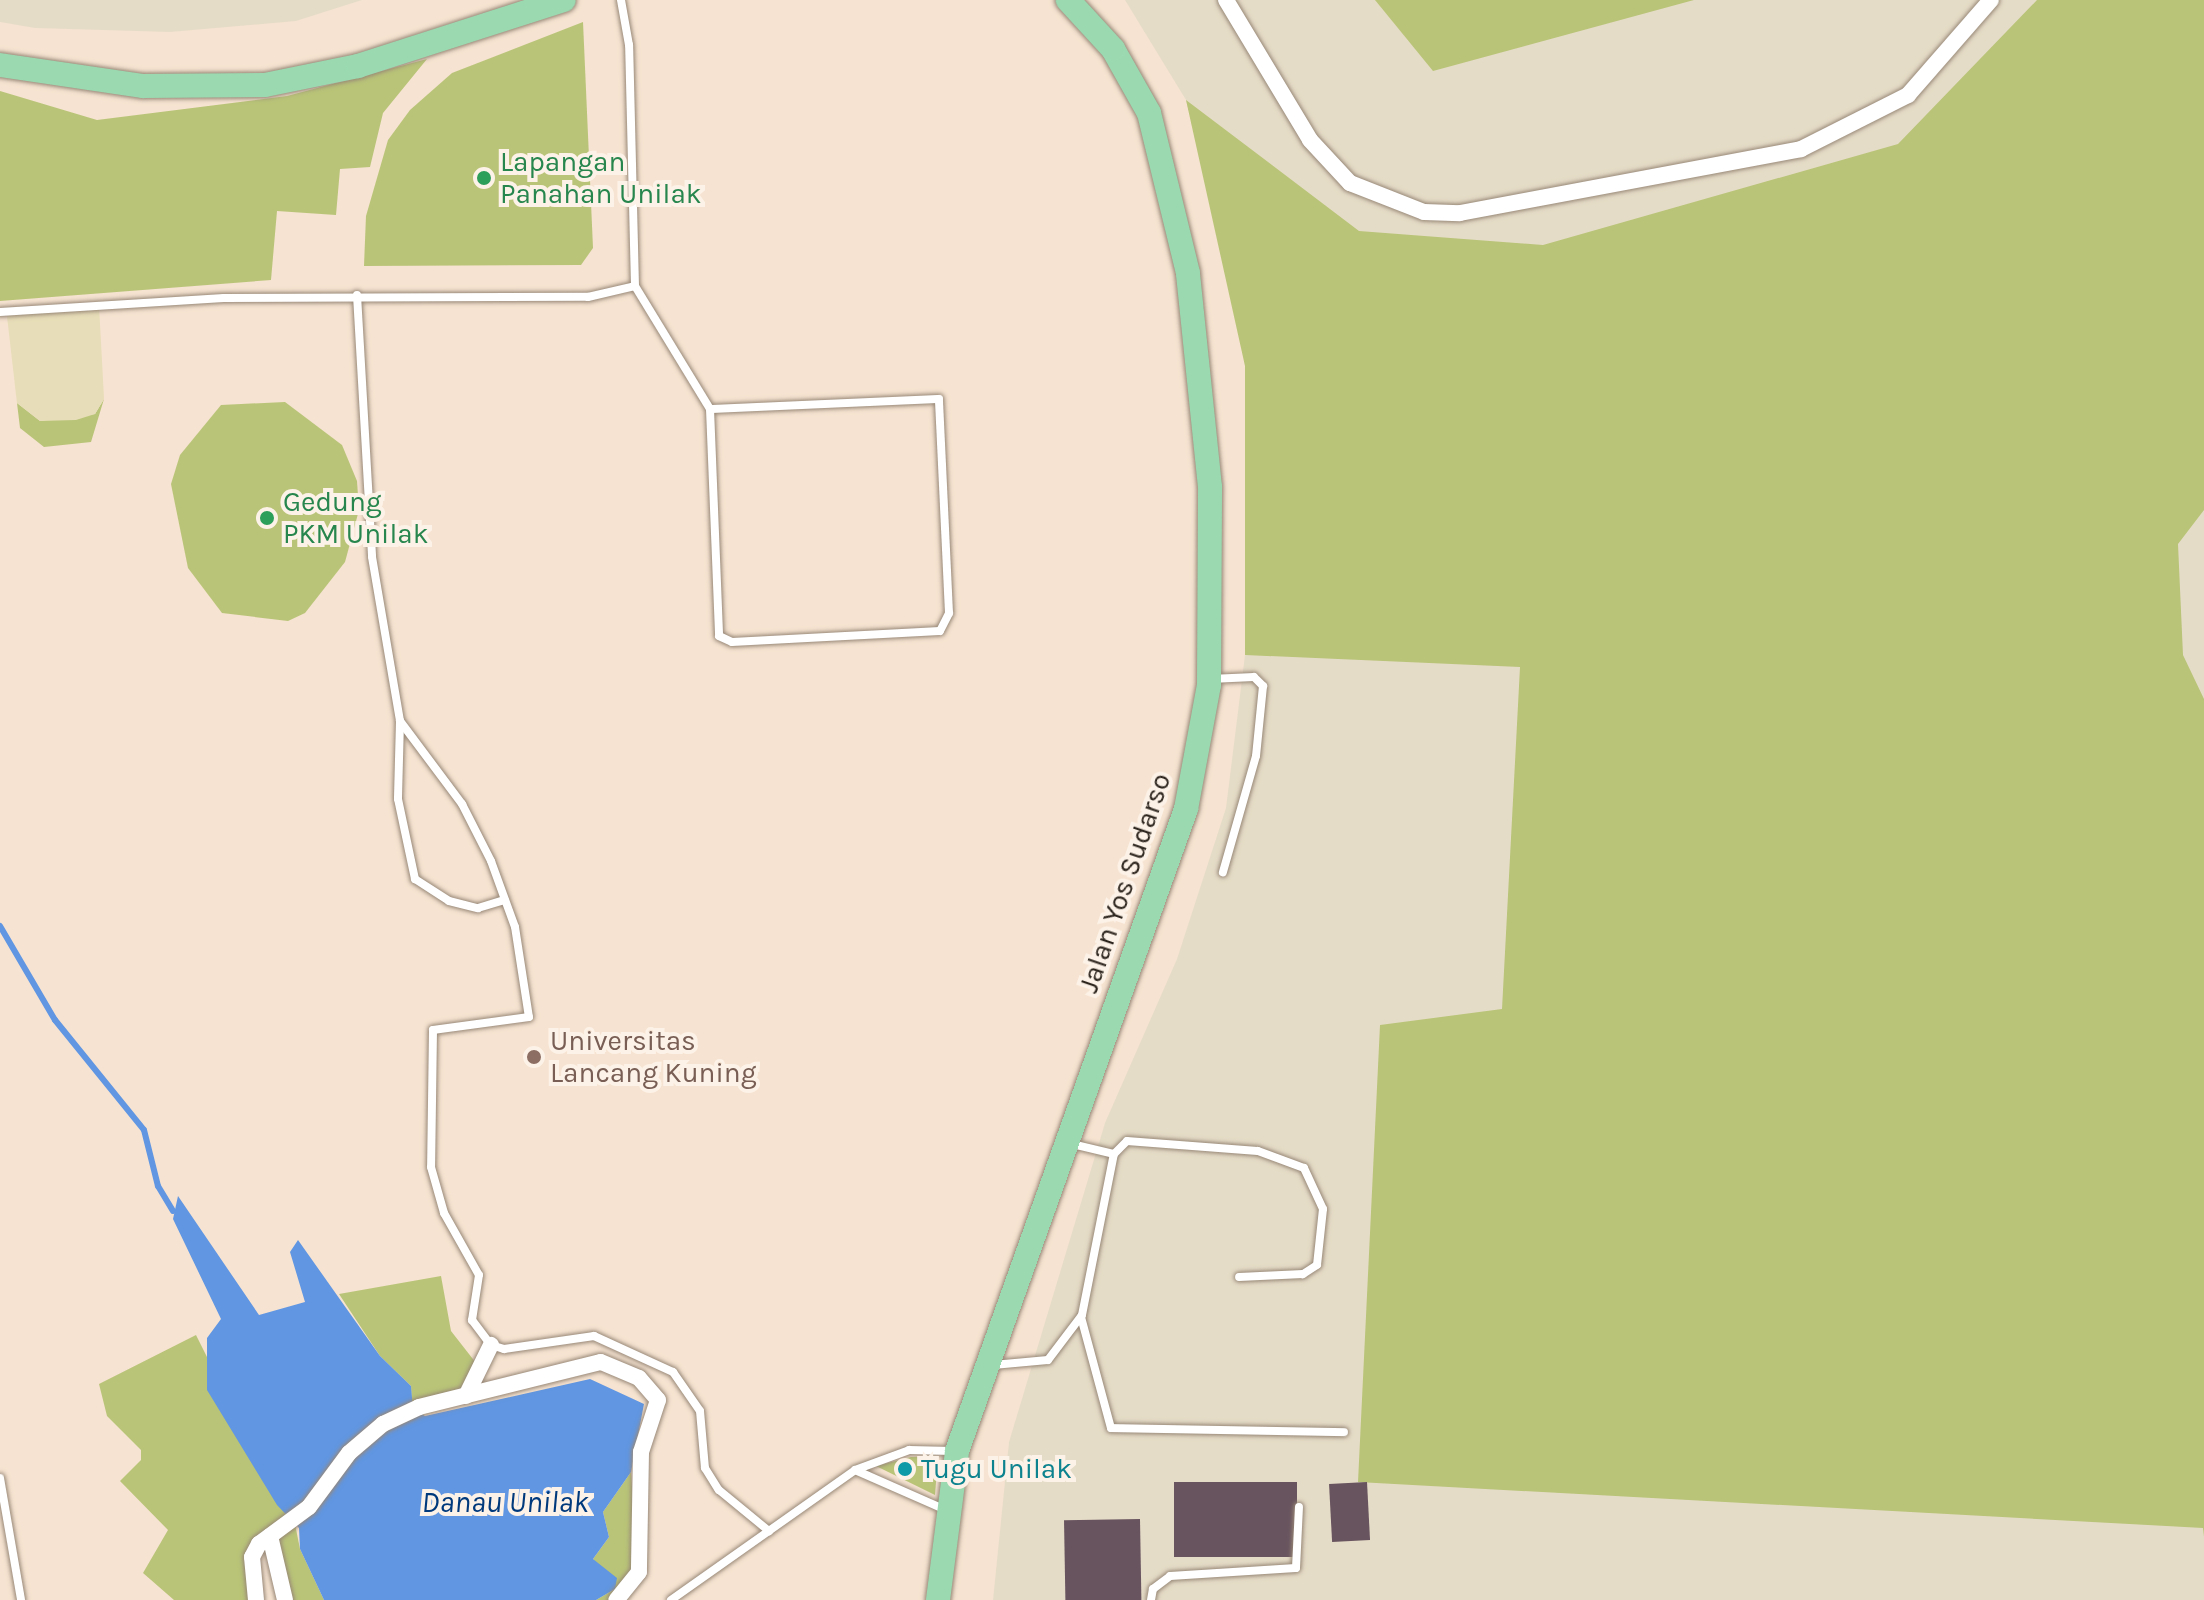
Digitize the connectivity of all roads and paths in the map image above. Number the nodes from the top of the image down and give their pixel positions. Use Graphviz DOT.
graph roads {
  1 [pos="564,0"];
  2 [pos="621,0"];
  3 [pos="1068,0"];
  4 [pos="1226,0"];
  5 [pos="1991,0"];
  6 [pos="0,65"];
  7 [pos="635,286"];
  8 [pos="357,295"];
  9 [pos="0,312"];
  10 [pos="710,409"];
  11 [pos="1209,679"];
  12 [pos="400,721"];
  13 [pos="1223,872"];
  14 [pos="505,900"];
  15 [pos="1064,1142"];
  16 [pos="1114,1154"];
  17 [pos="1239,1277"];
  18 [pos="1081,1317"];
  19 [pos="491,1345"];
  20 [pos="988,1365"];
  21 [pos="466,1396"];
  22 [pos="1344,1432"];
  23 [pos="957,1451"];
  24 [pos="855,1470"];
  25 [pos="0,1478"];
  26 [pos="1299,1507"];
  27 [pos="947,1510"];
  28 [pos="769,1531"];
  29 [pos="270,1536"];
  30 [pos="21,1600"];
  31 [pos="256,1600"];
  32 [pos="285,1600"];
  33 [pos="616,1600"];
  34 [pos="671,1600"];
  35 [pos="938,1600"];
  36 [pos="1151,1600"];
  1 -- 6 [label="main road"];
  2 -- 7 [label="lane"];
  3 -- 11 [label="main road, Jalan Yos Sudarso"];
  4 -- 5 [label="street"];
  7 -- 8 [label="lane"];
  7 -- 10 [label="lane"];
  8 -- 9 [label="lane"];
  8 -- 12 [label="lane"];
  10 -- 10 [label="lane"];
  11 -- 13 [label="lane"];
  11 -- 15 [label="main road, Jalan Yos Sudarso"];
  12 -- 14 [label="lane"];
  12 -- 14 [label="lane"];
  14 -- 19 [label="lane"];
  15 -- 16 [label="lane"];
  15 -- 20 [label="main road, Jalan Yos Sudarso"];
  16 -- 17 [label="lane"];
  16 -- 18 [label="lane"];
  18 -- 20 [label="lane"];
  18 -- 22 [label="lane"];
  19 -- 21 [label="street"];
  19 -- 28 [label="lane"];
  20 -- 23 [label="main road, Jalan Yos Sudarso"];
  21 -- 29 [label="street"];
  21 -- 33 [label="street"];
  23 -- 24 [label="lane"];
  23 -- 27 [label="main road, Jalan Yos Sudarso"];
  24 -- 27 [label="lane"];
  24 -- 28 [label="lane"];
  25 -- 30 [label="lane"];
  26 -- 36 [label="lane"];
  27 -- 35 [label="main road, Jalan Yos Sudarso"];
  28 -- 34 [label="lane"];
  29 -- 31 [label="street"];
  29 -- 32 [label="street"];
}
